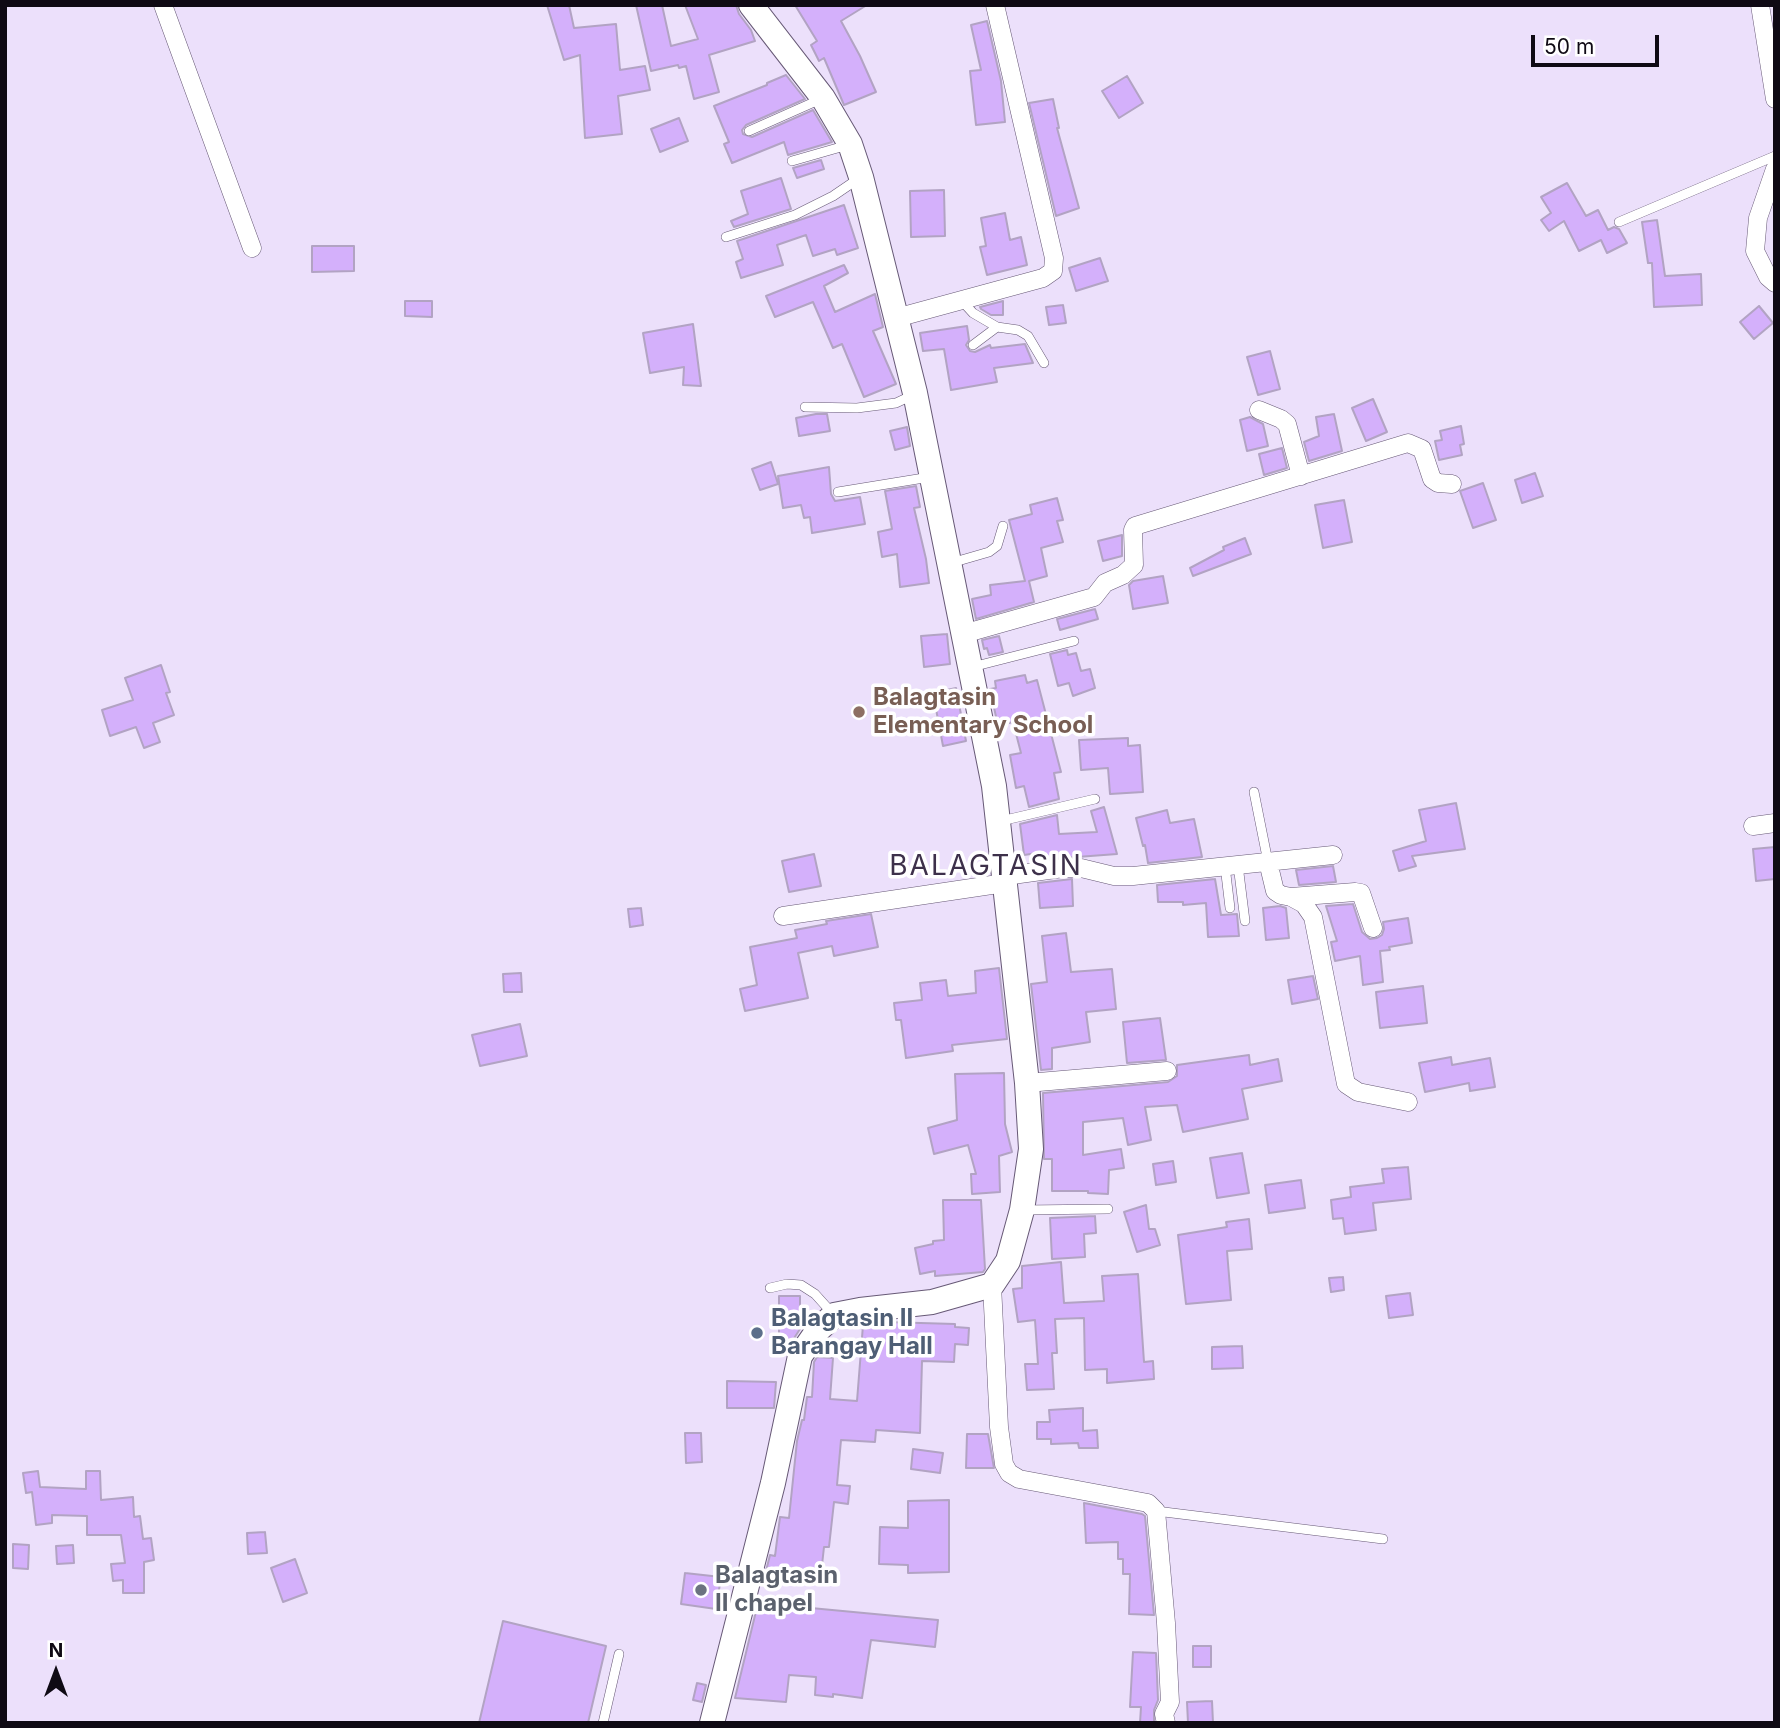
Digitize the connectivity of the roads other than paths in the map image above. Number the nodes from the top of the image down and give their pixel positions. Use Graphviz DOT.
graph roads {
  1 [pos="163,5"];
  2 [pos="751,5"];
  3 [pos="995,5"];
  4 [pos="1760,5"];
  5 [pos="1772,64"];
  6 [pos="822,98"];
  7 [pos="1775,99"];
  8 [pos="749,131"];
  9 [pos="849,144"];
  10 [pos="1775,156"];
  11 [pos="792,161"];
  12 [pos="1775,169"];
  13 [pos="862,177"];
  14 [pos="1619,222"];
  15 [pos="726,237"];
  16 [pos="252,248"];
  17 [pos="1775,284"];
  18 [pos="962,300"];
  19 [pos="896,318"];
  20 [pos="998,327"];
  21 [pos="973,345"];
  22 [pos="1044,363"];
  23 [pos="915,393"];
  24 [pos="805,407"];
  25 [pos="1259,410"];
  26 [pos="932,476"];
  27 [pos="1301,476"];
  28 [pos="1452,484"];
  29 [pos="838,492"];
  30 [pos="1003,526"];
  31 [pos="950,564"];
  32 [pos="963,634"];
  33 [pos="1074,641"];
  34 [pos="970,668"];
  35 [pos="1254,792"];
  36 [pos="1096,799"];
  37 [pos="999,822"];
  38 [pos="1775,823"];
  39 [pos="1753,827"];
  40 [pos="1333,855"];
  41 [pos="1268,862"];
  42 [pos="1232,866"];
  43 [pos="1005,880"];
  44 [pos="1291,897"];
  45 [pos="1230,908"];
  46 [pos="783,916"];
  47 [pos="1245,921"];
  48 [pos="1373,928"];
  49 [pos="1167,1070"];
  50 [pos="1027,1083"];
  51 [pos="1408,1101"];
  52 [pos="1108,1209"];
  53 [pos="1022,1210"];
  54 [pos="992,1285"];
  55 [pos="770,1288"];
  56 [pos="834,1315"];
  57 [pos="1156,1511"];
  58 [pos="1383,1539"];
  59 [pos="619,1654"];
  60 [pos="603,1723"];
  61 [pos="712,1723"];
  62 [pos="1166,1723"];
  1 -- 16 [label="street"];
  2 -- 6 [label="street"];
  3 -- 18 [label="street"];
  4 -- 5 [label="street"];
  5 -- 7 [label="street"];
  6 -- 8 [label="lane"];
  6 -- 9 [label="street"];
  9 -- 11 [label="lane"];
  9 -- 13 [label="street"];
  10 -- 14 [label="lane"];
  12 -- 17 [label="street"];
  13 -- 15 [label="lane"];
  13 -- 19 [label="street"];
  18 -- 19 [label="street"];
  18 -- 20 [label="lane"];
  19 -- 23 [label="street"];
  20 -- 21 [label="lane"];
  20 -- 22 [label="lane"];
  23 -- 24 [label="lane"];
  23 -- 26 [label="street"];
  25 -- 27 [label="street"];
  26 -- 29 [label="lane"];
  26 -- 31 [label="street"];
  27 -- 28 [label="street"];
  27 -- 32 [label="street"];
  30 -- 31 [label="lane"];
  31 -- 32 [label="street"];
  32 -- 34 [label="street"];
  33 -- 34 [label="lane"];
  34 -- 37 [label="street"];
  35 -- 41 [label="lane"];
  36 -- 37 [label="lane"];
  37 -- 43 [label="street"];
  38 -- 39 [label="street"];
  40 -- 41 [label="street"];
  41 -- 42 [label="street"];
  41 -- 44 [label="street"];
  42 -- 43 [label="street"];
  42 -- 45 [label="lane"];
  42 -- 47 [label="lane"];
  43 -- 46 [label="street"];
  43 -- 50 [label="street"];
  44 -- 48 [label="street"];
  44 -- 51 [label="street"];
  49 -- 50 [label="street"];
  50 -- 53 [label="street"];
  52 -- 53 [label="lane"];
  53 -- 54 [label="street"];
  54 -- 56 [label="street"];
  54 -- 57 [label="street"];
  55 -- 56 [label="lane"];
  56 -- 61 [label="street"];
  57 -- 58 [label="lane"];
  57 -- 62 [label="street"];
  59 -- 60 [label="lane"];
}
